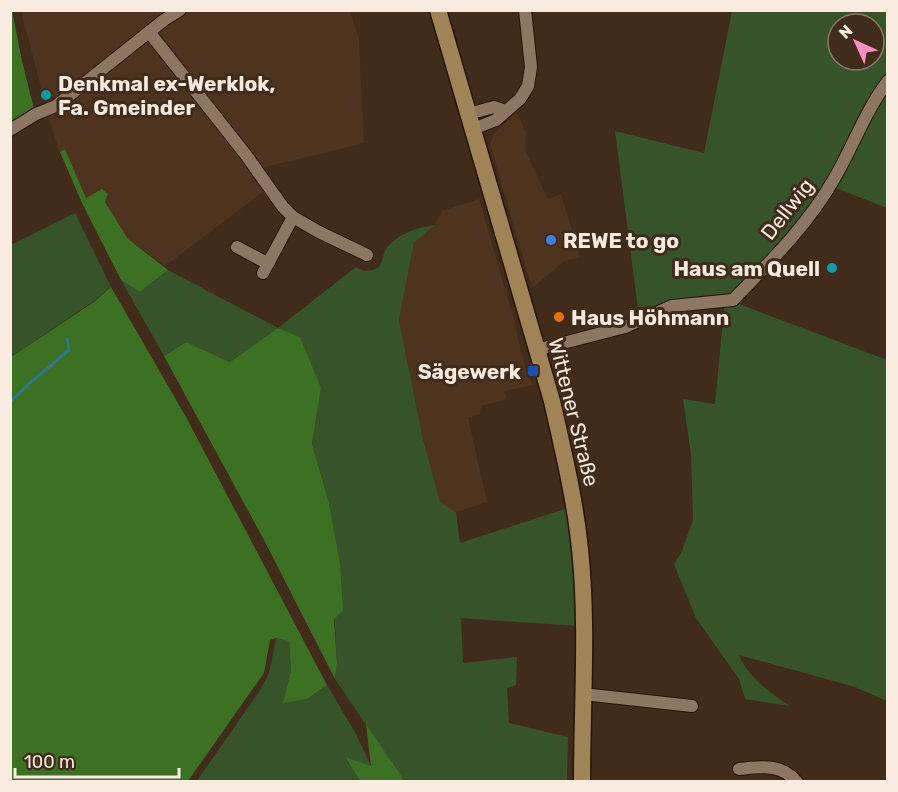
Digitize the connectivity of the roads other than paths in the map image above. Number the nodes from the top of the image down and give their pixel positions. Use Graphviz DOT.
graph roads {
  1 [pos="180,10"];
  2 [pos="438,10"];
  3 [pos="525,10"];
  4 [pos="149,32"];
  5 [pos="888,81"];
  6 [pos="471,122"];
  7 [pos="10,130"];
  8 [pos="293,217"];
  9 [pos="237,247"];
  10 [pos="367,255"];
  11 [pos="536,350"];
  12 [pos="584,694"];
  13 [pos="692,706"];
  14 [pos="739,769"];
  15 [pos="582,782"];
  16 [pos="797,782"];
  1 -- 4 [label="street"];
  2 -- 6 [label="main road, Wittener Straße"];
  3 -- 6 [label="street"];
  4 -- 7 [label="street"];
  4 -- 8 [label="street"];
  5 -- 11 [label="street, Dellwig"];
  6 -- 11 [label="main road, Wittener Straße"];
  8 -- 9 [label="street"];
  8 -- 10 [label="street"];
  11 -- 12 [label="main road, Wittener Straße"];
  12 -- 13 [label="street"];
  12 -- 15 [label="main road, Wittener Straße"];
  14 -- 16 [label="street"];
}
